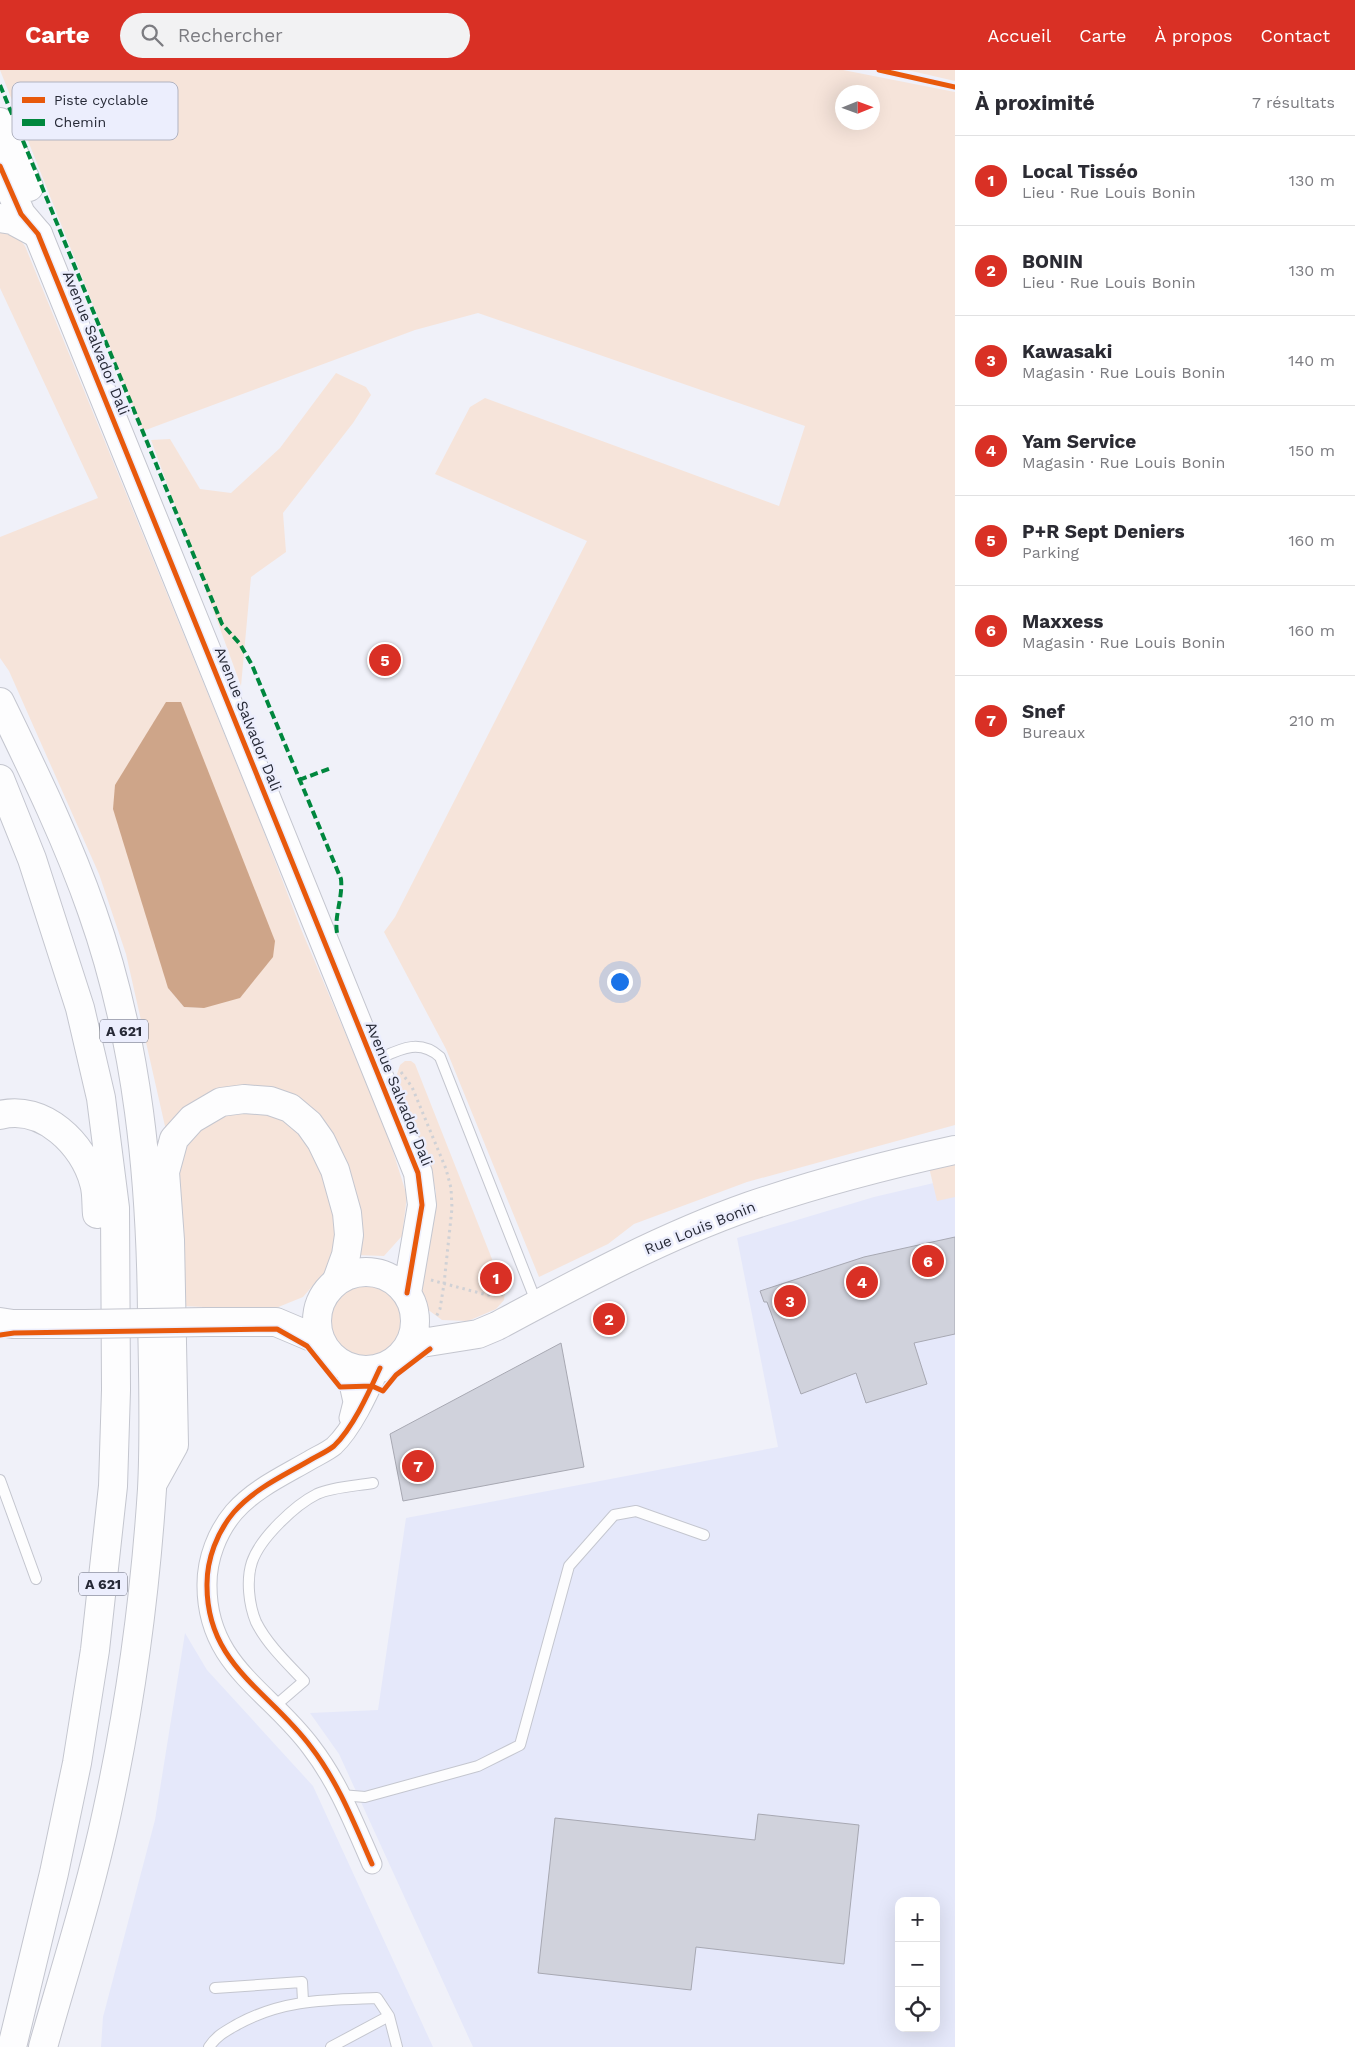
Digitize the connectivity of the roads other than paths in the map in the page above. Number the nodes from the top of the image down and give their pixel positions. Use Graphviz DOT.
graph roads {
  1 [pos="0,122"];
  2 [pos="0,166"];
  3 [pos="0,218"];
  4 [pos="38,234"];
  5 [pos="0,702"];
  6 [pos="0,778"];
  7 [pos="373,1061"];
  8 [pos="0,1115"];
  9 [pos="955,1150"];
  10 [pos="416,1237"];
  11 [pos="381,1273"];
  12 [pos="337,1280"];
  13 [pos="116,1291"];
  14 [pos="416,1296"];
  15 [pos="319,1303"];
  16 [pos="537,1304"];
  17 [pos="276,1322"];
  18 [pos="4,1325"];
  19 [pos="458,1337"];
  20 [pos="321,1341"];
  21 [pos="409,1345"];
  22 [pos="345,1366"];
  23 [pos="380,1368"];
  24 [pos="346,1432"];
  25 [pos="0,1480"];
  26 [pos="372,1483"];
  27 [pos="152,1486"];
  28 [pos="704,1535"];
  29 [pos="36,1579"];
  30 [pos="275,1706"];
  31 [pos="341,1795"];
  32 [pos="372,1864"];
  33 [pos="54,1874"];
  34 [pos="90,1882"];
  35 [pos="215,1988"];
  36 [pos="303,2001"];
  37 [pos="389,2016"];
  38 [pos="0,2044"];
  39 [pos="12,2047"];
  40 [pos="43,2047"];
  41 [pos="63,2047"];
  42 [pos="209,2047"];
  43 [pos="330,2047"];
  44 [pos="397,2047"];
  1 -- 4 [label="main road, Avenue Salvador Dali"];
  2 -- 4 [label="main road, Avenue Salvador Dali"];
  3 -- 4 [label="main road"];
  4 -- 7 [label="main road, Avenue Salvador Dali"];
  5 -- 27 [label="main road, A 621"];
  6 -- 13 [label="main road, A 621"];
  7 -- 10 [label="main road, Avenue Salvador Dali"];
  7 -- 16 [label="lane"];
  8 -- 13 [label="main road"];
  9 -- 16 [label="main road, Rue Louis Bonin"];
  10 -- 11 [label="main road, Avenue Salvador Dali"];
  10 -- 14 [label="main road, Avenue Salvador Dali"];
  11 -- 12 [label="main road"];
  11 -- 14 [label="main road"];
  12 -- 15 [label="main road"];
  12 -- 27 [label="main road"];
  13 -- 33 [label="main road, A 621"];
  14 -- 19 [label="main road"];
  14 -- 21 [label="main road"];
  15 -- 17 [label="main road"];
  15 -- 20 [label="main road"];
  16 -- 19 [label="main road, Rue Louis Bonin"];
  17 -- 18 [label="main road, bridge"];
  17 -- 20 [label="main road"];
  19 -- 21 [label="main road, Rue Louis Bonin"];
  20 -- 22 [label="main road"];
  21 -- 23 [label="main road"];
  22 -- 23 [label="main road"];
  22 -- 24 [label="street"];
  23 -- 24 [label="street"];
  24 -- 30 [label="street"];
  25 -- 29 [label="lane"];
  26 -- 30 [label="lane"];
  27 -- 34 [label="main road, A 621"];
  28 -- 31 [label="lane"];
  30 -- 31 [label="street"];
  31 -- 32 [label="street"];
  33 -- 38 [label="main road"];
  33 -- 39 [label="main road, A 621"];
  34 -- 40 [label="main road, A 621"];
  34 -- 41 [label="main road"];
  35 -- 36 [label="lane"];
  36 -- 37 [label="lane"];
  36 -- 42 [label="lane"];
  37 -- 43 [label="lane"];
  37 -- 44 [label="lane"];
}
